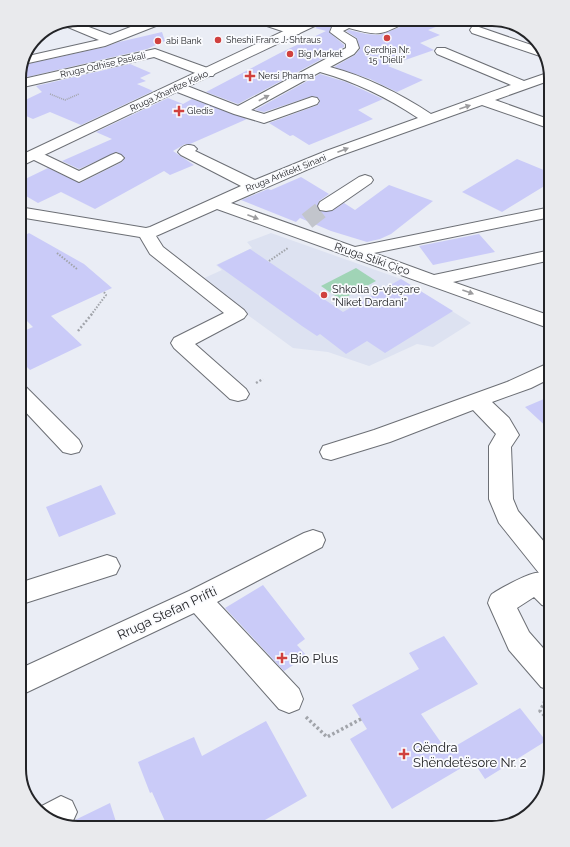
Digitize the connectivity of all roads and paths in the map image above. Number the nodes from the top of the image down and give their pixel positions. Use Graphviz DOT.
graph roads {
  1 [pos="76,26"];
  2 [pos="145,26"];
  3 [pos="280,26"];
  4 [pos="305,26"];
  5 [pos="344,26"];
  6 [pos="354,26"];
  7 [pos="390,26"];
  8 [pos="476,30"];
  9 [pos="295,31"];
  10 [pos="111,40"];
  11 [pos="441,51"];
  12 [pos="536,51"];
  13 [pos="30,59"];
  14 [pos="319,68"];
  15 [pos="208,72"];
  16 [pos="544,79"];
  17 [pos="26,82"];
  18 [pos="524,86"];
  19 [pos="177,87"];
  20 [pos="312,101"];
  21 [pos="484,101"];
  22 [pos="239,111"];
  23 [pos="429,119"];
  24 [pos="544,122"];
  25 [pos="188,149"];
  26 [pos="35,155"];
  27 [pos="116,158"];
  28 [pos="26,159"];
  29 [pos="365,180"];
  30 [pos="254,186"];
  31 [pos="216,203"];
  32 [pos="326,206"];
  33 [pos="544,213"];
  34 [pos="26,216"];
  35 [pos="146,233"];
  36 [pos="354,252"];
  37 [pos="57,253"];
  38 [pos="544,256"];
  39 [pos="77,269"];
  40 [pos="434,280"];
  41 [pos="104,292"];
  42 [pos="544,320"];
  43 [pos="78,331"];
  44 [pos="544,373"];
  45 [pos="238,394"];
  46 [pos="26,399"];
  47 [pos="476,400"];
  48 [pos="71,446"];
  49 [pos="331,452"];
  50 [pos="313,540"];
  51 [pos="544,560"];
  52 [pos="107,566"];
  53 [pos="544,590"];
  54 [pos="26,592"];
  55 [pos="198,599"];
  56 [pos="26,679"];
  57 [pos="544,682"];
  58 [pos="289,699"];
  59 [pos="544,699"];
  60 [pos="544,714"];
  61 [pos="360,719"];
  1 -- 10 [label="street"];
  2 -- 10 [label="street"];
  3 -- 9 [label="street"];
  4 -- 9 [label="street, Rruga Xhanfize Keko"];
  5 -- 14 [label="street"];
  6 -- 7 [label="street"];
  8 -- 12 [label="street"];
  9 -- 15 [label="street, Rruga Xhanfize Keko"];
  10 -- 13 [label="street"];
  11 -- 18 [label="street"];
  22 -- 14 [label="street, one-way"];
  14 -- 23 [label="street"];
  15 -- 17 [label="street, Rruga Odhise Paskali"];
  15 -- 19 [label="street, Rruga Xhanfize Keko"];
  16 -- 18 [label="street, Rruga Arkitekt Sinani"];
  18 -- 21 [label="street, Rruga Arkitekt Sinani"];
  19 -- 22 [label="street"];
  19 -- 26 [label="street, Rruga Xhanfize Keko"];
  20 -- 22 [label="street"];
  23 -- 21 [label="street, Rruga Arkitekt Sinani, one-way"];
  21 -- 24 [label="street"];
  30 -- 23 [label="street, Rruga Arkitekt Sinani, one-way"];
  25 -- 30 [label="street"];
  26 -- 27 [label="street"];
  26 -- 28 [label="street, Rruga Xhanfize Keko"];
  29 -- 32 [label="street"];
  30 -- 31 [label="street, Rruga Arkitekt Sinani"];
  31 -- 35 [label="street, Rruga Arkitekt Sinani"];
  31 -- 36 [label="street, Rruga Stiki Çiço, one-way"];
  33 -- 36 [label="street"];
  34 -- 35 [label="street, Rruga Arkitekt Sinani"];
  35 -- 45 [label="street"];
  36 -- 40 [label="street, Rruga Stiki Çiço"];
  37 -- 39 [label="path"];
  38 -- 40 [label="street"];
  40 -- 42 [label="street, Rruga Stiki Çiço, one-way"];
  41 -- 43 [label="path"];
  44 -- 47 [label="street"];
  46 -- 48 [label="street"];
  47 -- 49 [label="street"];
  47 -- 51 [label="street"];
  50 -- 55 [label="street, Rruga Stefan Prifti"];
  52 -- 54 [label="street"];
  53 -- 57 [label="street"];
  55 -- 56 [label="street, Rruga Stefan Prifti"];
  55 -- 58 [label="street"];
  58 -- 61 [label="path"];
  59 -- 60 [label="path"];
}
